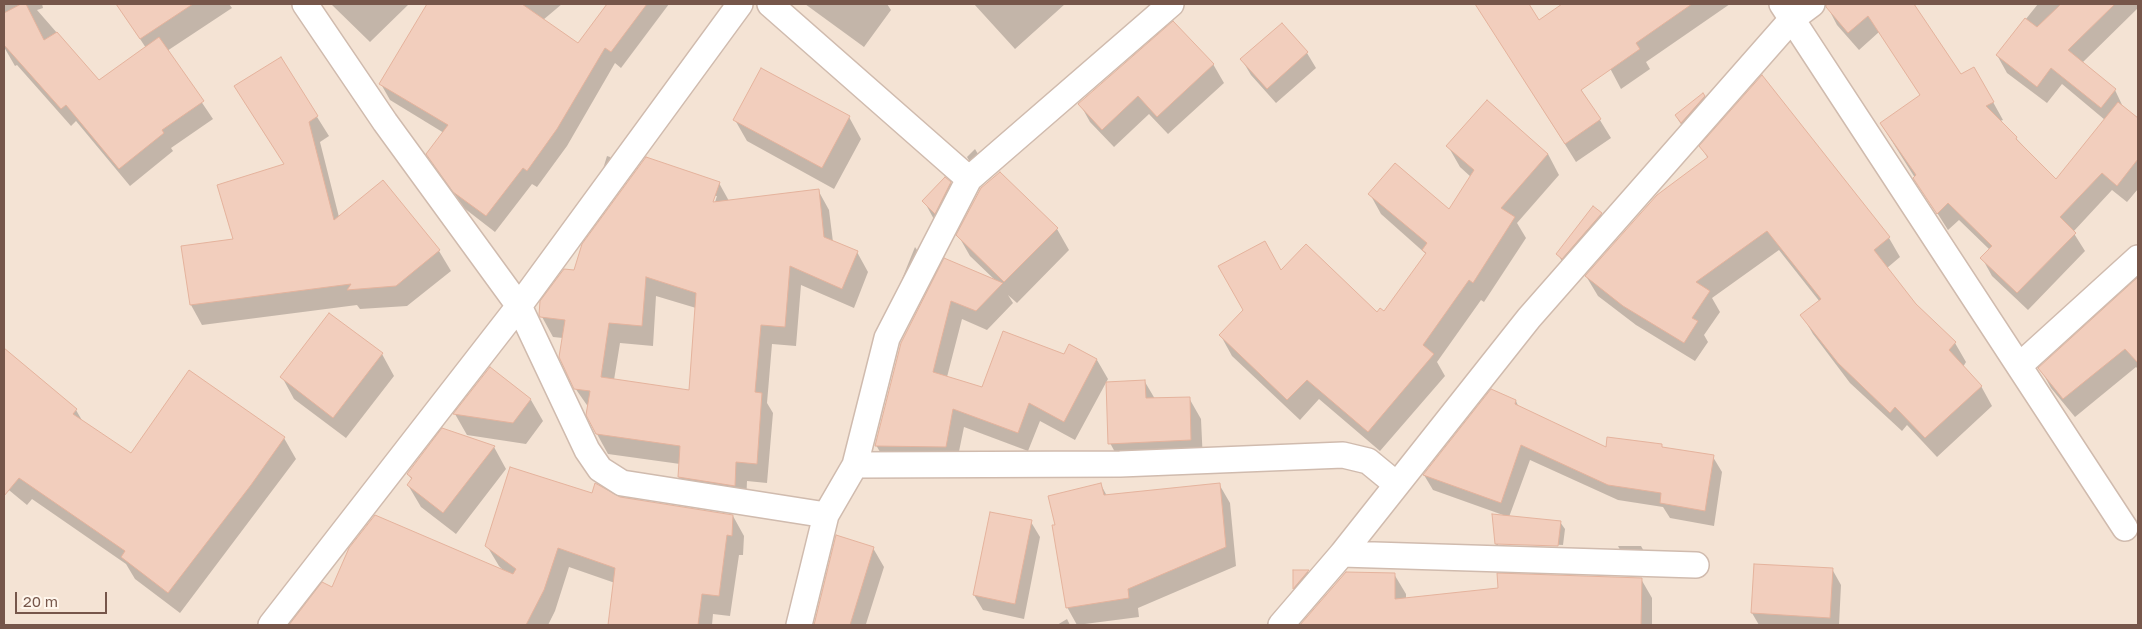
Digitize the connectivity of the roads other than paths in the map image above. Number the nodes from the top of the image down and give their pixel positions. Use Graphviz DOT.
graph roads {
  1 [pos="305,4"];
  2 [pos="740,4"];
  3 [pos="770,4"];
  4 [pos="1171,4"];
  5 [pos="1812,4"];
  6 [pos="1787,11"];
  7 [pos="970,179"];
  8 [pos="2138,258"];
  9 [pos="519,306"];
  10 [pos="2019,366"];
  11 [pos="855,465"];
  12 [pos="1396,484"];
  13 [pos="826,516"];
  14 [pos="2125,528"];
  15 [pos="1342,554"];
  16 [pos="1696,565"];
  17 [pos="271,625"];
  18 [pos="799,625"];
  19 [pos="1282,625"];
  1 -- 9 [label="street"];
  2 -- 9 [label="street"];
  3 -- 7 [label="street"];
  4 -- 7 [label="street"];
  5 -- 6 [label="street"];
  6 -- 10 [label="street"];
  6 -- 12 [label="street"];
  7 -- 11 [label="street"];
  8 -- 10 [label="street"];
  9 -- 13 [label="street"];
  9 -- 17 [label="street"];
  10 -- 14 [label="street"];
  11 -- 12 [label="street"];
  11 -- 13 [label="street"];
  12 -- 15 [label="street"];
  13 -- 18 [label="street"];
  15 -- 16 [label="street"];
  15 -- 19 [label="street"];
}
